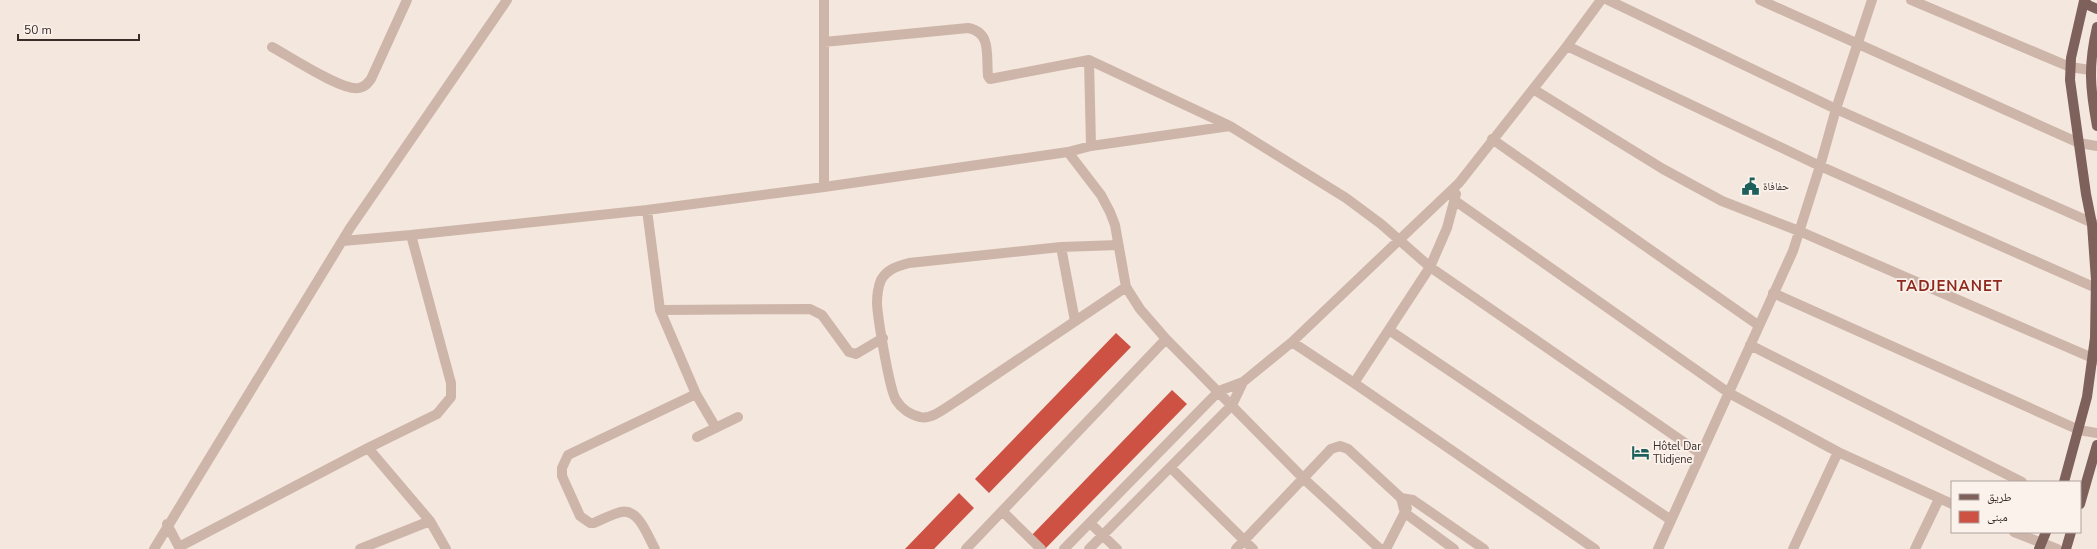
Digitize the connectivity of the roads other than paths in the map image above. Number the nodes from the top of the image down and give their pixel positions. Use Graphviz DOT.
graph roads {
  1 [pos="408,0"];
  2 [pos="507,0"];
  3 [pos="824,0"];
  4 [pos="1601,0"];
  5 [pos="1608,0"];
  6 [pos="1760,0"];
  7 [pos="1872,0"];
  8 [pos="1912,0"];
  9 [pos="2084,0"];
  10 [pos="2097,8"];
  11 [pos="2097,28"];
  12 [pos="824,42"];
  13 [pos="1857,43"];
  14 [pos="1567,46"];
  15 [pos="272,47"];
  16 [pos="1089,60"];
  17 [pos="2070,66"];
  18 [pos="2090,70"];
  19 [pos="1533,89"];
  20 [pos="1836,109"];
  21 [pos="1230,126"];
  22 [pos="2097,126"];
  23 [pos="1492,139"];
  24 [pos="2079,143"];
  25 [pos="1091,146"];
  26 [pos="2097,146"];
  27 [pos="1068,152"];
  28 [pos="1820,166"];
  29 [pos="1459,183"];
  30 [pos="824,187"];
  31 [pos="1454,200"];
  32 [pos="647,210"];
  33 [pos="2094,224"];
  34 [pos="1799,231"];
  35 [pos="411,235"];
  36 [pos="343,240"];
  37 [pos="1400,241"];
  38 [pos="1118,245"];
  39 [pos="1060,247"];
  40 [pos="1430,267"];
  41 [pos="1126,287"];
  42 [pos="2096,288"];
  43 [pos="1773,293"];
  44 [pos="660,310"];
  45 [pos="1075,321"];
  46 [pos="1758,325"];
  47 [pos="1390,330"];
  48 [pos="883,338"];
  49 [pos="1166,339"];
  50 [pos="1292,342"];
  51 [pos="1750,345"];
  52 [pos="2095,359"];
  53 [pos="1244,382"];
  54 [pos="1354,383"];
  55 [pos="1219,391"];
  56 [pos="1729,393"];
  57 [pos="696,394"];
  58 [pos="1232,404"];
  59 [pos="738,417"];
  60 [pos="716,428"];
  61 [pos="2079,430"];
  62 [pos="2097,433"];
  63 [pos="697,437"];
  64 [pos="2097,445"];
  65 [pos="368,448"];
  66 [pos="1838,452"];
  67 [pos="1701,454"];
  68 [pos="1171,468"];
  69 [pos="1302,478"];
  70 [pos="2020,481"];
  71 [pos="2064,481"];
  72 [pos="1401,498"];
  73 [pos="1939,499"];
  74 [pos="1413,500"];
  75 [pos="2081,501"];
  76 [pos="1951,504"];
  77 [pos="1002,512"];
  78 [pos="1405,513"];
  79 [pos="1671,520"];
  80 [pos="430,521"];
  81 [pos="1090,522"];
  82 [pos="167,524"];
  83 [pos="2016,533"];
  84 [pos="2046,533"];
  85 [pos="2071,533"];
  86 [pos="1102,535"];
  87 [pos="1244,541"];
  88 [pos="2040,547"];
  89 [pos="180,548"];
  90 [pos="154,549"];
  91 [pos="360,549"];
  92 [pos="446,549"];
  93 [pos="655,549"];
  94 [pos="966,549"];
  95 [pos="1041,549"];
  96 [pos="1064,549"];
  97 [pos="1089,549"];
  98 [pos="1117,549"];
  99 [pos="1236,549"];
  100 [pos="1253,549"];
  101 [pos="1380,549"];
  102 [pos="1386,549"];
  103 [pos="1454,549"];
  104 [pos="1484,549"];
  105 [pos="1595,549"];
  106 [pos="1658,549"];
  107 [pos="1793,549"];
  108 [pos="1916,549"];
  109 [pos="2057,549"];
  110 [pos="2066,549"];
  1 -- 15 [label="street"];
  2 -- 36 [label="street"];
  3 -- 12 [label="street"];
  4 -- 14 [label="street"];
  5 -- 20 [label="street"];
  6 -- 13 [label="street"];
  7 -- 13 [label="street"];
  8 -- 17 [label="street"];
  9 -- 10 [label="main road"];
  9 -- 17 [label="main road"];
  11 -- 18 [label="main road"];
  12 -- 16 [label="street"];
  12 -- 30 [label="street"];
  13 -- 20 [label="street"];
  13 -- 24 [label="street"];
  14 -- 19 [label="street"];
  14 -- 28 [label="street"];
  16 -- 21 [label="street"];
  16 -- 25 [label="street"];
  17 -- 18 [label="street"];
  17 -- 24 [label="main road"];
  18 -- 22 [label="main road"];
  19 -- 23 [label="street"];
  19 -- 34 [label="street"];
  20 -- 28 [label="street"];
  20 -- 33 [label="street"];
  21 -- 25 [label="street"];
  21 -- 37 [label="street"];
  23 -- 29 [label="street"];
  23 -- 46 [label="street"];
  24 -- 26 [label="street"];
  24 -- 33 [label="main road"];
  25 -- 27 [label="street"];
  27 -- 30 [label="street"];
  27 -- 38 [label="street"];
  28 -- 34 [label="street"];
  28 -- 42 [label="street"];
  29 -- 31 [label="street"];
  29 -- 37 [label="street"];
  30 -- 32 [label="street"];
  31 -- 40 [label="street"];
  31 -- 56 [label="street"];
  32 -- 35 [label="street"];
  32 -- 44 [label="street"];
  33 -- 42 [label="main road"];
  34 -- 43 [label="street"];
  34 -- 52 [label="street"];
  35 -- 36 [label="street"];
  35 -- 65 [label="street"];
  36 -- 82 [label="street"];
  37 -- 40 [label="street"];
  37 -- 50 [label="street"];
  38 -- 39 [label="street"];
  38 -- 41 [label="street"];
  39 -- 45 [label="street"];
  39 -- 48 [label="street"];
  40 -- 47 [label="street"];
  40 -- 67 [label="street"];
  41 -- 45 [label="street"];
  41 -- 49 [label="street"];
  42 -- 52 [label="main road"];
  43 -- 46 [label="street"];
  43 -- 61 [label="street"];
  44 -- 48 [label="street"];
  44 -- 57 [label="street"];
  45 -- 48 [label="street"];
  46 -- 51 [label="street"];
  47 -- 54 [label="street"];
  47 -- 79 [label="street"];
  49 -- 55 [label="street"];
  49 -- 77 [label="street"];
  50 -- 53 [label="street"];
  50 -- 54 [label="street"];
  51 -- 56 [label="street"];
  51 -- 70 [label="street"];
  52 -- 61 [label="main road"];
  53 -- 55 [label="street"];
  53 -- 58 [label="street"];
  54 -- 105 [label="street"];
  55 -- 58 [label="street"];
  55 -- 81 [label="street"];
  56 -- 66 [label="street"];
  56 -- 67 [label="street"];
  57 -- 60 [label="street"];
  57 -- 93 [label="street"];
  58 -- 68 [label="street"];
  58 -- 69 [label="street"];
  59 -- 60 [label="street"];
  60 -- 63 [label="street"];
  61 -- 62 [label="street"];
  61 -- 71 [label="main road"];
  64 -- 75 [label="main road"];
  65 -- 80 [label="street"];
  65 -- 89 [label="street"];
  66 -- 73 [label="street"];
  66 -- 107 [label="street"];
  67 -- 79 [label="street"];
  68 -- 86 [label="street"];
  68 -- 87 [label="street"];
  69 -- 72 [label="street"];
  69 -- 87 [label="street"];
  69 -- 101 [label="street"];
  72 -- 74 [label="street"];
  72 -- 78 [label="street"];
  73 -- 76 [label="street"];
  73 -- 108 [label="street"];
  74 -- 78 [label="street"];
  74 -- 104 [label="street"];
  77 -- 94 [label="street"];
  77 -- 95 [label="street"];
  78 -- 102 [label="street"];
  78 -- 103 [label="street"];
  79 -- 106 [label="street"];
  80 -- 91 [label="street"];
  80 -- 92 [label="street"];
  81 -- 86 [label="street"];
  81 -- 96 [label="street"];
  82 -- 89 [label="street"];
  82 -- 90 [label="street"];
  83 -- 88 [label="street"];
  84 -- 88 [label="main road"];
  85 -- 110 [label="main road"];
  86 -- 97 [label="street"];
  86 -- 98 [label="street"];
  87 -- 99 [label="street"];
  87 -- 100 [label="street"];
  88 -- 109 [label="street"];
}
